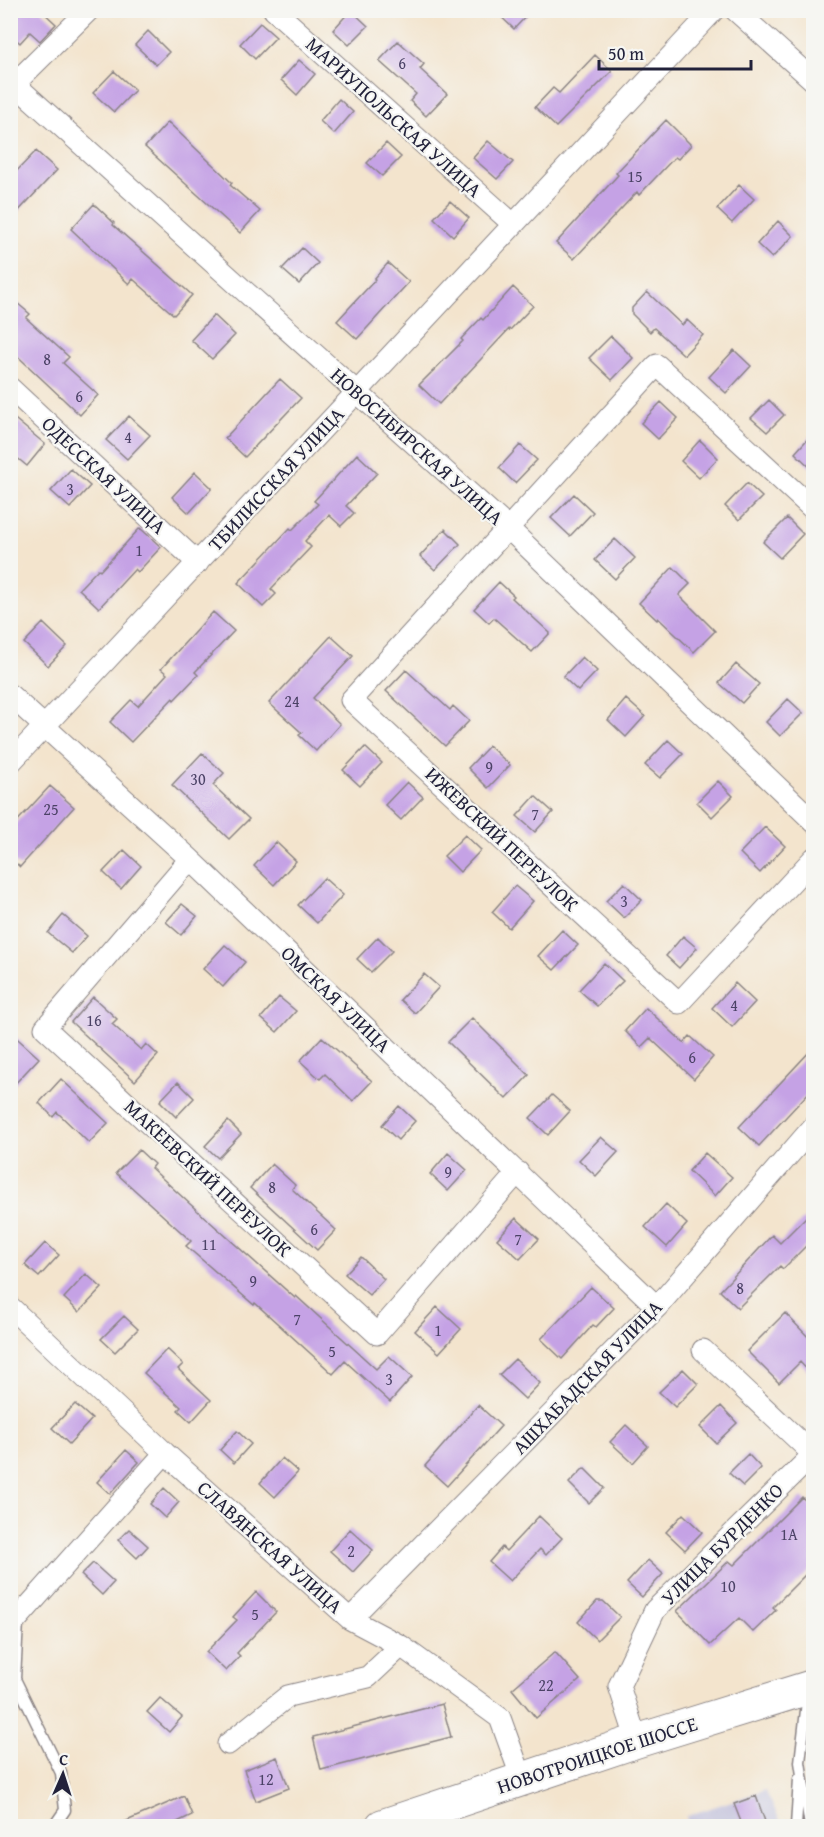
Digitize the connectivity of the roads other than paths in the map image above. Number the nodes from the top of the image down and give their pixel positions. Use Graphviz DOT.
graph roads {
  1 [pos="89,10"];
  2 [pos="274,10"];
  3 [pos="714,10"];
  4 [pos="735,10"];
  5 [pos="813,81"];
  6 [pos="12,83"];
  7 [pos="513,224"];
  8 [pos="10,388"];
  9 [pos="358,392"];
  10 [pos="813,510"];
  11 [pos="508,528"];
  12 [pos="198,563"];
  13 [pos="10,695"];
  14 [pos="45,726"];
  15 [pos="10,763"];
  16 [pos="813,822"];
  17 [pos="813,858"];
  18 [pos="190,859"];
  19 [pos="813,1126"];
  20 [pos="518,1172"];
  21 [pos="10,1307"];
  22 [pos="657,1307"];
  23 [pos="703,1350"];
  24 [pos="165,1453"];
  25 [pos="813,1454"];
  26 [pos="13,1619"];
  27 [pos="350,1619"];
  28 [pos="401,1646"];
  29 [pos="811,1686"];
  30 [pos="637,1741"];
  31 [pos="228,1744"];
  32 [pos="800,1762"];
  33 [pos="522,1779"];
  34 [pos="54,1827"];
  35 [pos="382,1827"];
  36 [pos="796,1827"];
  37 [pos="810,1827"];
  1 -- 6 [label="street"];
  2 -- 7 [label="street, МАРИУПОЛЬСКАЯ УЛИЦА"];
  3 -- 7 [label="street, ТБИЛИССКАЯ УЛИЦА"];
  4 -- 5 [label="street"];
  6 -- 9 [label="street, НОВОСИБИРСКАЯ УЛИЦА"];
  7 -- 9 [label="street, ТБИЛИССКАЯ УЛИЦА"];
  8 -- 12 [label="street, ОДЕССКАЯ УЛИЦА"];
  9 -- 11 [label="street, НОВОСИБИРСКАЯ УЛИЦА"];
  9 -- 12 [label="street, ТБИЛИССКАЯ УЛИЦА"];
  10 -- 11 [label="street"];
  11 -- 16 [label="street, НОВОСИБИРСКАЯ УЛИЦА"];
  11 -- 17 [label="street, ИЖЕВСКИЙ ПЕРЕУЛОК"];
  12 -- 14 [label="street, ТБИЛИССКАЯ УЛИЦА"];
  13 -- 14 [label="street, ОМСКАЯ УЛИЦА"];
  14 -- 15 [label="street, ТБИЛИССКАЯ УЛИЦА"];
  14 -- 18 [label="street, ОМСКАЯ УЛИЦА"];
  18 -- 20 [label="street, ОМСКАЯ УЛИЦА"];
  18 -- 20 [label="street, МАКЕЕВСКИЙ ПЕРЕУЛОК"];
  19 -- 22 [label="street, АШХАБАДСКАЯ УЛИЦА"];
  20 -- 22 [label="street, ОМСКАЯ УЛИЦА"];
  21 -- 24 [label="street, СЛАВЯНСКАЯ УЛИЦА"];
  22 -- 27 [label="street, АШХАБАДСКАЯ УЛИЦА"];
  23 -- 25 [label="street"];
  24 -- 26 [label="street"];
  24 -- 27 [label="street, СЛАВЯНСКАЯ УЛИЦА"];
  25 -- 30 [label="street, УЛИЦА БУРДЕНКО"];
  26 -- 34 [label="lane"];
  27 -- 28 [label="street, СЛАВЯНСКАЯ УЛИЦА"];
  28 -- 31 [label="street"];
  28 -- 33 [label="street, СЛАВЯНСКАЯ УЛИЦА"];
  29 -- 30 [label="main road, НОВОТРОИЦКОЕ ШОССЕ"];
  29 -- 32 [label="lane"];
  30 -- 33 [label="main road, НОВОТРОИЦКОЕ ШОССЕ"];
  32 -- 36 [label="lane"];
  32 -- 37 [label="lane"];
  33 -- 35 [label="main road, НОВОТРОИЦКОЕ ШОССЕ"];
}
